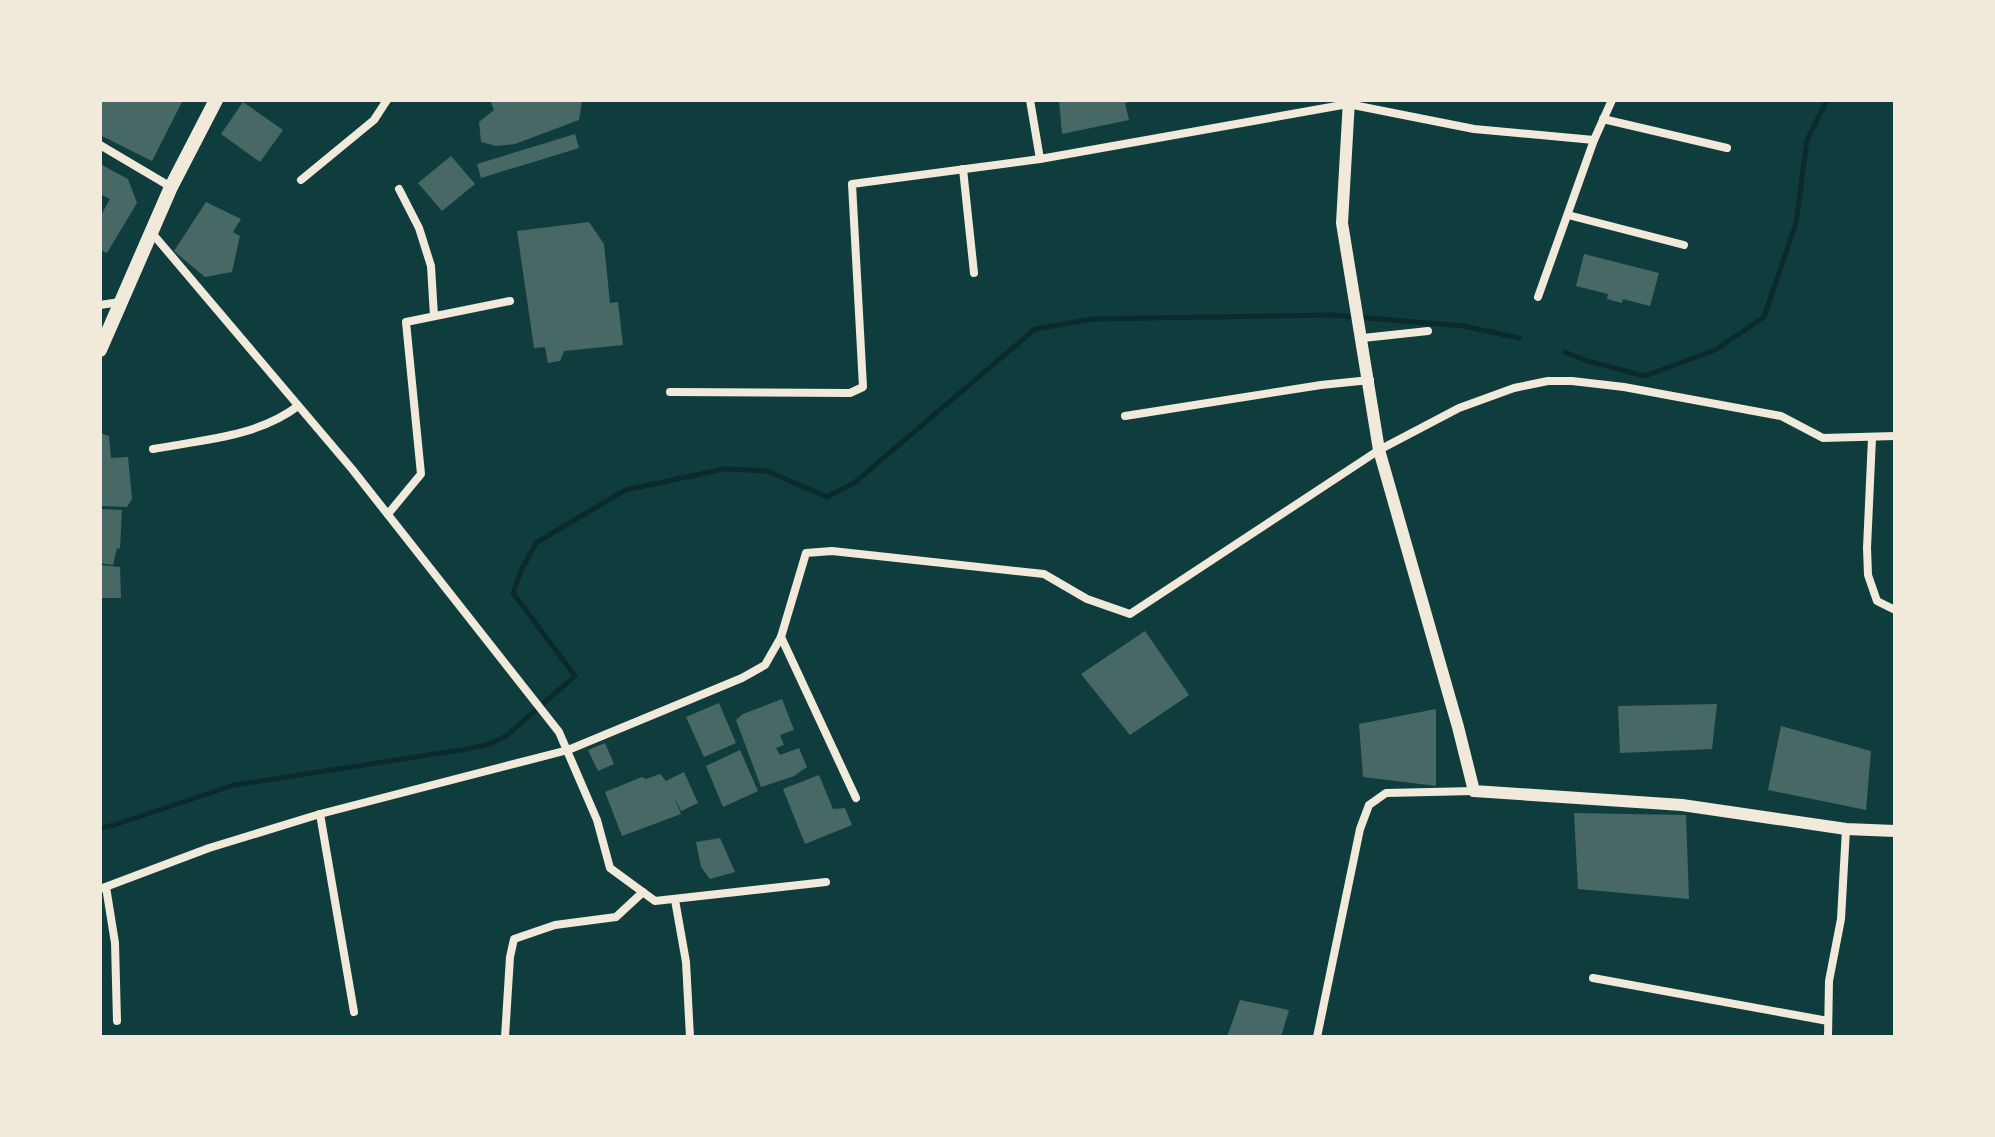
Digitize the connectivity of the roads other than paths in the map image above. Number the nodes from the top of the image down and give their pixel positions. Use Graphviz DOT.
graph roads {
  1 [pos="216,100"];
  2 [pos="387,100"];
  3 [pos="1030,100"];
  4 [pos="1612,100"];
  5 [pos="1348,102"];
  6 [pos="1603,119"];
  7 [pos="1594,140"];
  8 [pos="100,145"];
  9 [pos="1727,148"];
  10 [pos="1040,159"];
  11 [pos="963,169"];
  12 [pos="301,180"];
  13 [pos="171,187"];
  14 [pos="399,189"];
  15 [pos="1568,215"];
  16 [pos="152,233"];
  17 [pos="1684,245"];
  18 [pos="974,273"];
  19 [pos="1538,297"];
  20 [pos="510,301"];
  21 [pos="120,302"];
  22 [pos="100,305"];
  23 [pos="434,316"];
  24 [pos="1428,331"];
  25 [pos="1362,334"];
  26 [pos="100,350"];
  27 [pos="1370,380"];
  28 [pos="670,392"];
  29 [pos="298,406"];
  30 [pos="1125,416"];
  31 [pos="1895,436"];
  32 [pos="1872,438"];
  33 [pos="153,449"];
  34 [pos="1379,450"];
  35 [pos="388,514"];
  36 [pos="1895,610"];
  37 [pos="781,637"];
  38 [pos="568,750"];
  39 [pos="1474,791"];
  40 [pos="856,798"];
  41 [pos="320,814"];
  42 [pos="1846,829"];
  43 [pos="1895,831"];
  44 [pos="826,882"];
  45 [pos="103,888"];
  46 [pos="643,892"];
  47 [pos="675,900"];
  48 [pos="1593,978"];
  49 [pos="354,1012"];
  50 [pos="117,1021"];
  51 [pos="1828,1021"];
  52 [pos="505,1037"];
  53 [pos="690,1037"];
  54 [pos="1317,1037"];
  55 [pos="1828,1037"];
  1 -- 13 [label="main road"];
  2 -- 12 [label="street"];
  3 -- 10 [label="street"];
  4 -- 6 [label="street"];
  5 -- 7 [label="street"];
  5 -- 10 [label="street"];
  5 -- 25 [label="street"];
  6 -- 7 [label="street"];
  6 -- 9 [label="street"];
  7 -- 15 [label="street"];
  8 -- 13 [label="street"];
  10 -- 11 [label="street"];
  11 -- 18 [label="street"];
  11 -- 28 [label="street"];
  13 -- 16 [label="main road"];
  14 -- 23 [label="street"];
  15 -- 17 [label="street"];
  15 -- 19 [label="street"];
  16 -- 21 [label="main road"];
  16 -- 29 [label="street"];
  20 -- 23 [label="street"];
  21 -- 22 [label="street"];
  21 -- 26 [label="main road"];
  23 -- 35 [label="street"];
  24 -- 25 [label="street"];
  25 -- 27 [label="street"];
  27 -- 30 [label="street"];
  27 -- 34 [label="street"];
  29 -- 33 [label="street"];
  29 -- 35 [label="street"];
  31 -- 32 [label="street"];
  32 -- 34 [label="street"];
  32 -- 36 [label="street"];
  34 -- 37 [label="street"];
  34 -- 39 [label="street"];
  35 -- 38 [label="street"];
  37 -- 38 [label="street"];
  37 -- 40 [label="street"];
  38 -- 41 [label="street"];
  38 -- 46 [label="street"];
  39 -- 42 [label="street"];
  39 -- 54 [label="street"];
  41 -- 45 [label="street"];
  41 -- 49 [label="street"];
  42 -- 43 [label="street"];
  42 -- 51 [label="street"];
  44 -- 47 [label="street"];
  45 -- 50 [label="street"];
  46 -- 47 [label="street"];
  46 -- 52 [label="street"];
  47 -- 53 [label="street"];
  48 -- 51 [label="street"];
  51 -- 55 [label="street"];
}
